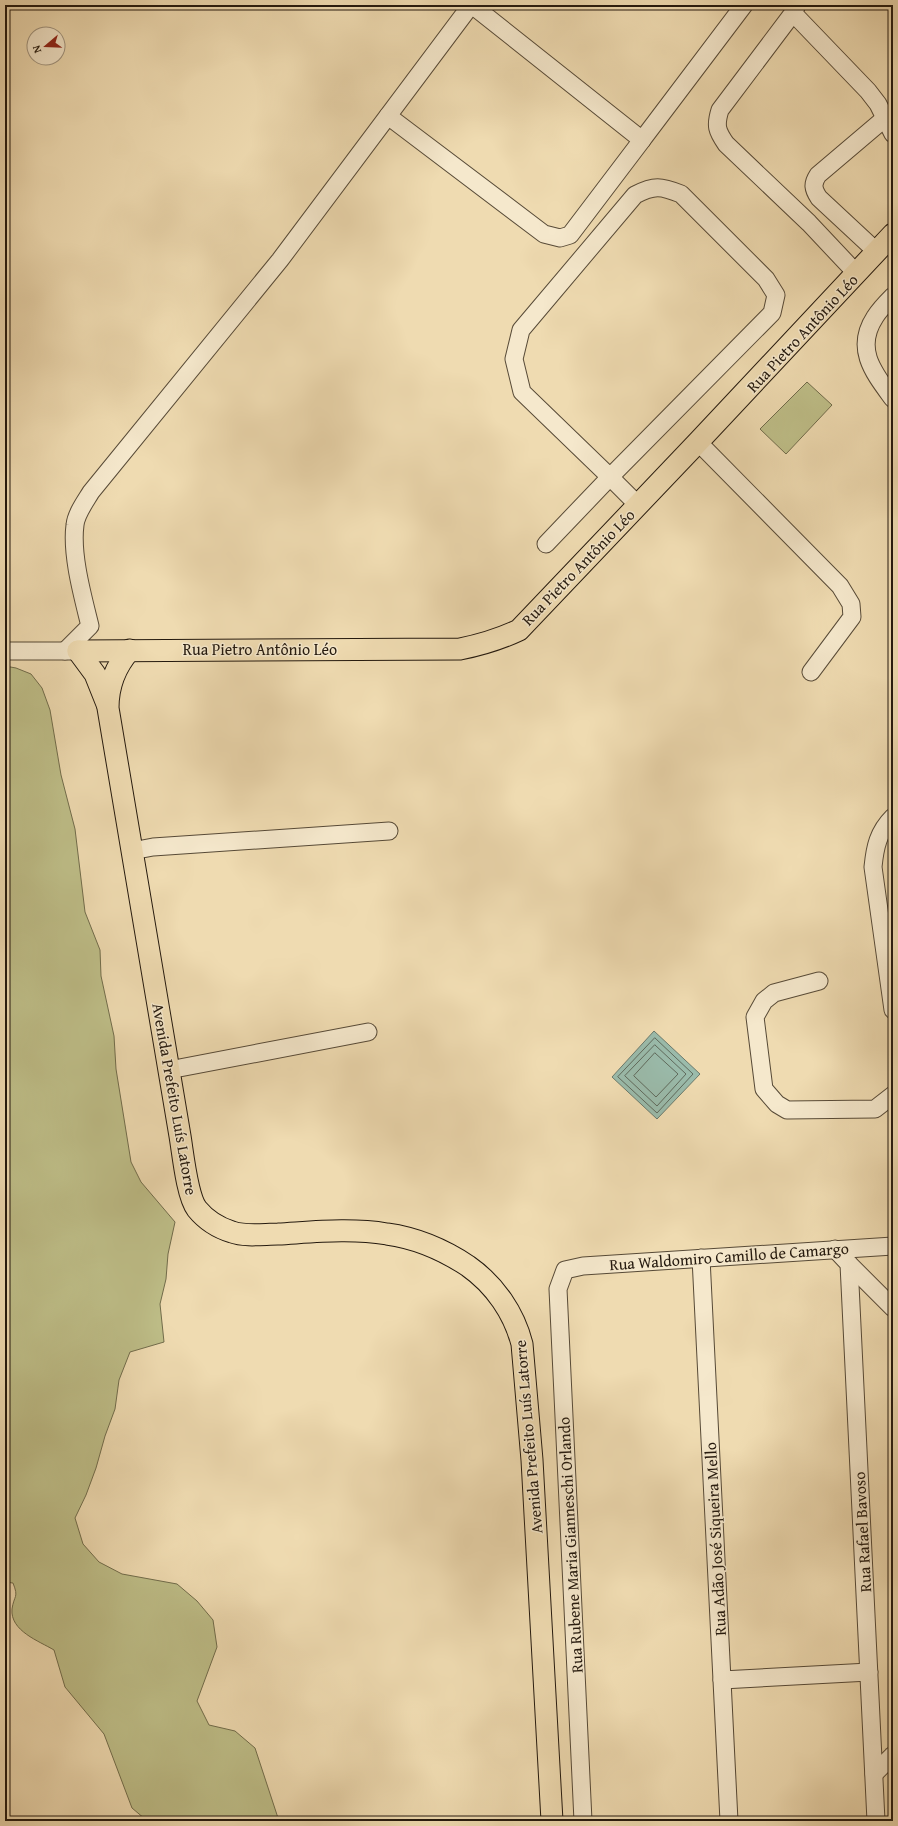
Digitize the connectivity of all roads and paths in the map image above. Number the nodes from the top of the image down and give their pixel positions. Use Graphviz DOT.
graph roads {
  1 [pos="471,5"];
  2 [pos="744,5"];
  3 [pos="795,9"];
  4 [pos="388,116"];
  5 [pos="888,116"];
  6 [pos="893,134"];
  7 [pos="642,140"];
  8 [pos="814,190"];
  9 [pos="795,209"];
  10 [pos="893,234"];
  11 [pos="877,252"];
  12 [pos="857,274"];
  13 [pos="893,296"];
  14 [pos="893,400"];
  15 [pos="698,442"];
  16 [pos="610,477"];
  17 [pos="638,504"];
  18 [pos="546,544"];
  19 [pos="130,650"];
  20 [pos="5,651"];
  21 [pos="71,651"];
  22 [pos="811,672"];
  23 [pos="108,708"];
  24 [pos="893,817"];
  25 [pos="389,831"];
  26 [pos="132,851"];
  27 [pos="819,981"];
  28 [pos="893,1010"];
  29 [pos="368,1032"];
  30 [pos="169,1070"];
  31 [pos="893,1095"];
  32 [pos="893,1246"];
  33 [pos="835,1249"];
  34 [pos="701,1258"];
  35 [pos="850,1264"];
  36 [pos="565,1270"];
  37 [pos="893,1308"];
  38 [pos="869,1672"];
  39 [pos="722,1680"];
  40 [pos="893,1755"];
  41 [pos="874,1774"];
  42 [pos="552,1821"];
  43 [pos="583,1821"];
  44 [pos="729,1821"];
  45 [pos="876,1821"];
  1 -- 4 [label="street"];
  1 -- 7 [label="street"];
  2 -- 7 [label="street"];
  3 -- 5 [label="street"];
  3 -- 9 [label="street"];
  4 -- 7 [label="street"];
  4 -- 21 [label="street"];
  5 -- 6 [label="street"];
  5 -- 8 [label="street"];
  8 -- 9 [label="street"];
  8 -- 11 [label="street"];
  9 -- 12 [label="street"];
  10 -- 11 [label="main road, Rua Pietro Antônio Léo"];
  11 -- 12 [label="main road, Rua Pietro Antônio Léo"];
  12 -- 15 [label="main road, Rua Pietro Antônio Léo"];
  13 -- 14 [label="street"];
  15 -- 17 [label="main road, Rua Pietro Antônio Léo"];
  15 -- 22 [label="street"];
  16 -- 16 [label="street"];
  16 -- 17 [label="street"];
  16 -- 18 [label="street"];
  17 -- 19 [label="main road, Rua Pietro Antônio Léo"];
  19 -- 21 [label="main road, Rua Pietro Antônio Léo"];
  19 -- 23 [label="main road, Avenida Prefeito Luís Latorre"];
  20 -- 21 [label="street"];
  21 -- 23 [label="main road, Avenida Prefeito Luís Latorre"];
  23 -- 26 [label="main road, Avenida Prefeito Luís Latorre"];
  24 -- 28 [label="street"];
  25 -- 26 [label="street"];
  26 -- 30 [label="main road, Avenida Prefeito Luís Latorre"];
  27 -- 31 [label="street"];
  29 -- 30 [label="street"];
  30 -- 42 [label="main road, Avenida Prefeito Luís Latorre"];
  32 -- 33 [label="street, Rua Waldomiro Camillo de Camargo"];
  33 -- 34 [label="street, Rua Waldomiro Camillo de Camargo"];
  33 -- 35 [label="street"];
  34 -- 36 [label="street, Rua Waldomiro Camillo de Camargo"];
  34 -- 39 [label="street, Rua Adão José Siqueira Mello"];
  35 -- 37 [label="street"];
  35 -- 38 [label="street, Rua Rafael Bavoso"];
  36 -- 43 [label="street, Rua Rubene Maria Gianneschi Orlando"];
  38 -- 39 [label="street"];
  38 -- 41 [label="street, Rua Rafael Bavoso"];
  39 -- 44 [label="street, Rua Adão José Siqueira Mello"];
  40 -- 41 [label="street"];
  41 -- 45 [label="street, Rua Rafael Bavoso"];
}
